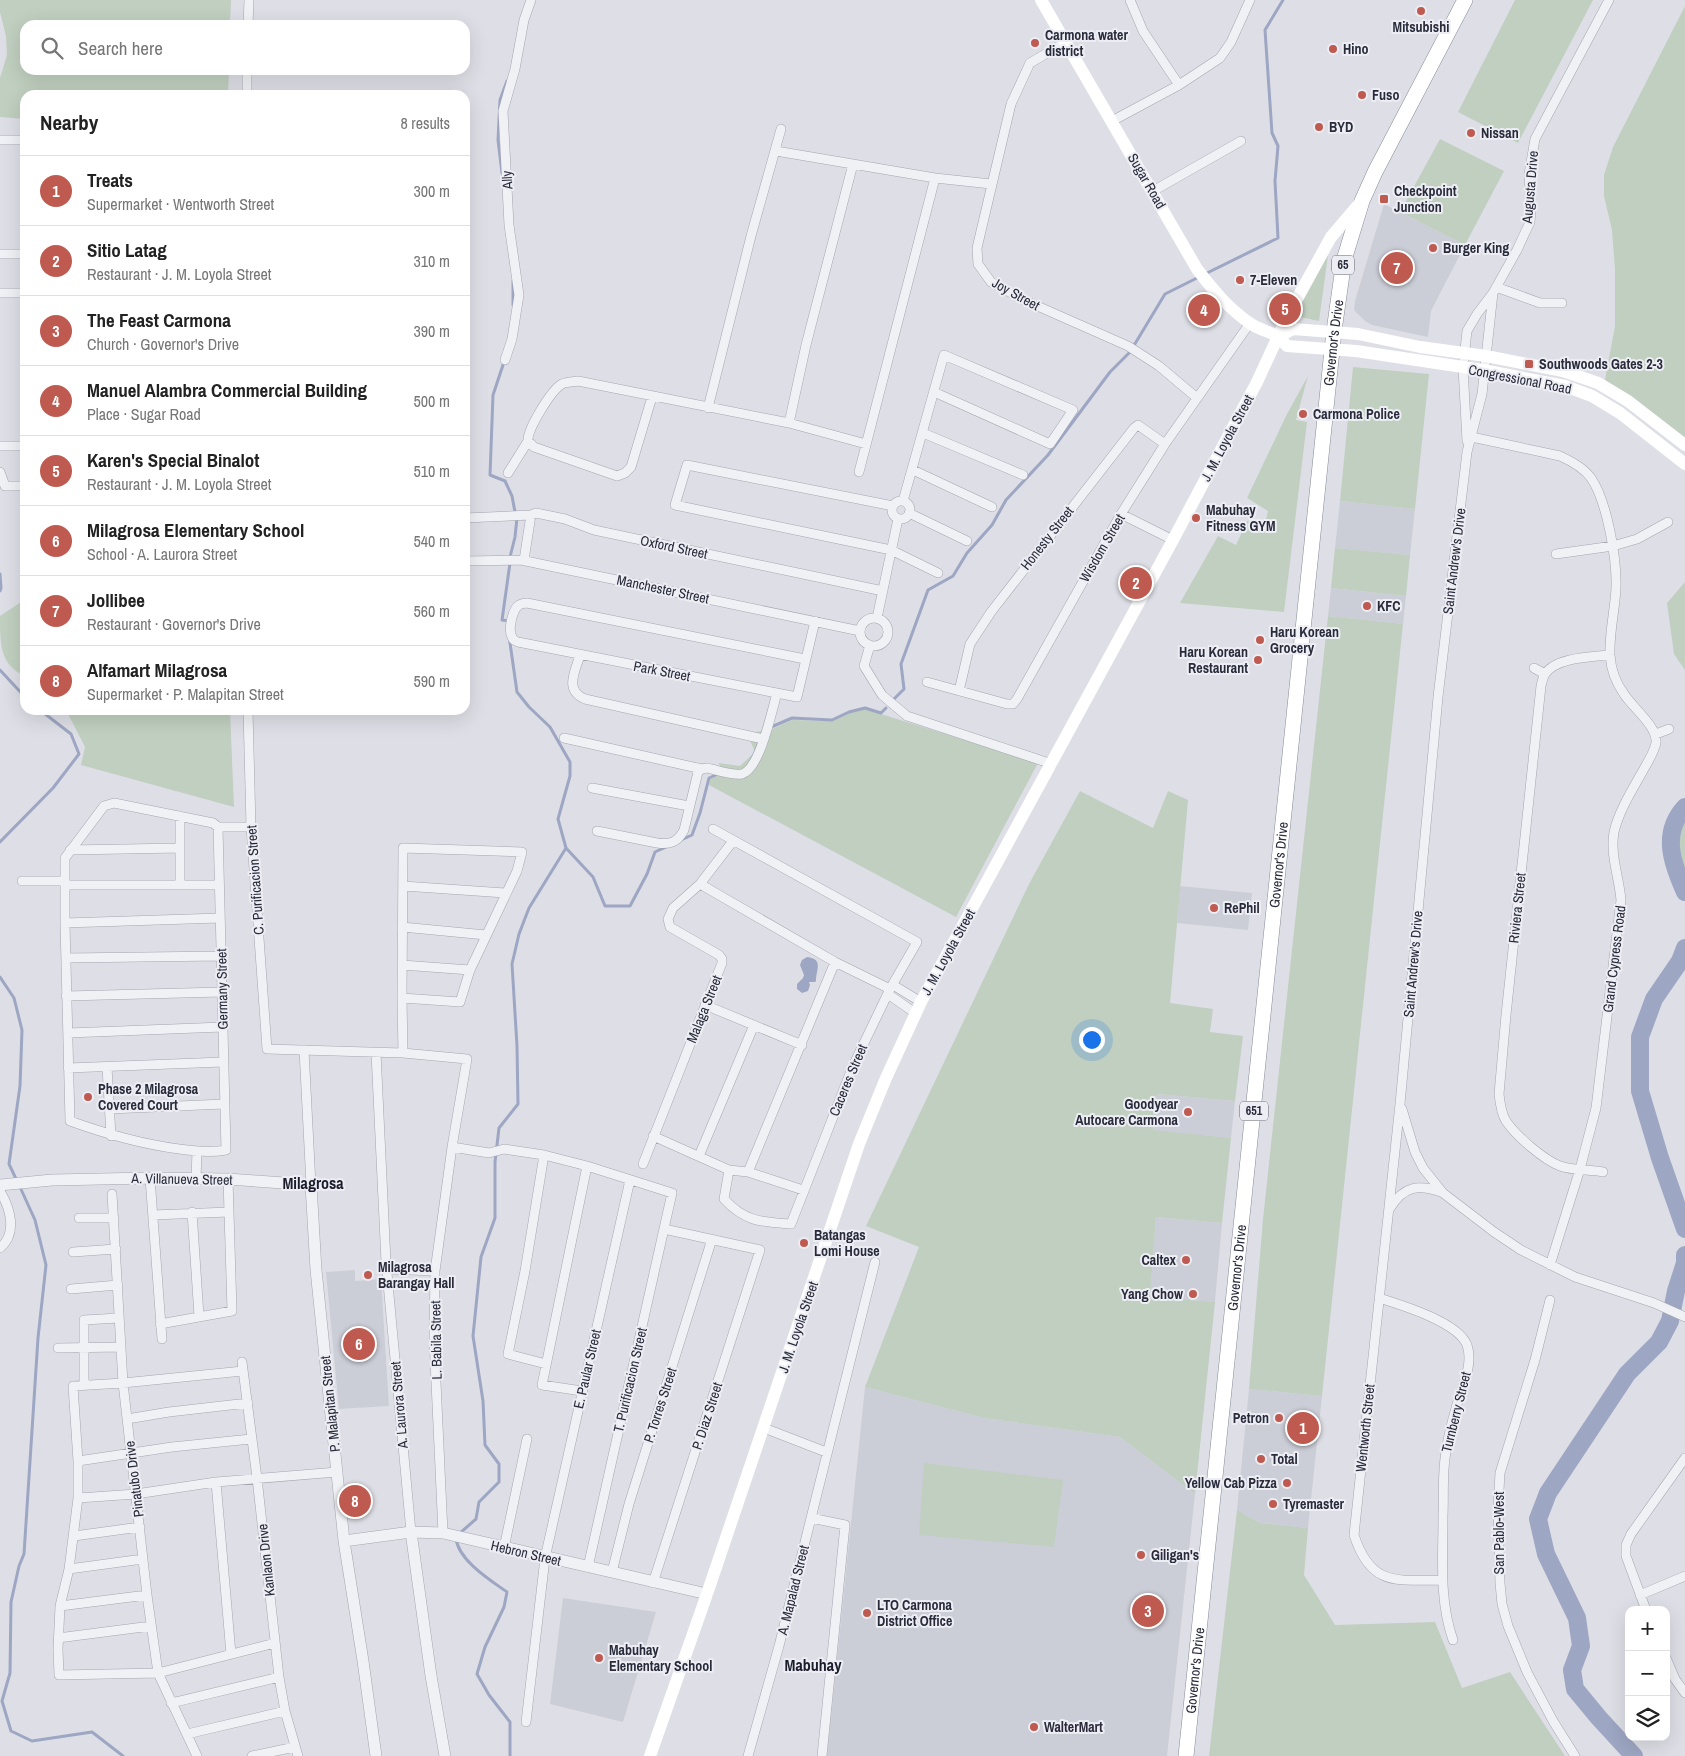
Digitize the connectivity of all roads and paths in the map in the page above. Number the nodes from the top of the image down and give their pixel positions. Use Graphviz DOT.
graph roads {
  1 [pos="249,0"];
  2 [pos="531,0"];
  3 [pos="1041,0"];
  4 [pos="1130,0"];
  5 [pos="1250,0"];
  6 [pos="1465,0"];
  7 [pos="1609,0"];
  8 [pos="248,20"];
  9 [pos="1066,42"];
  10 [pos="247,75"];
  11 [pos="1179,85"];
  12 [pos="247,90"];
  13 [pos="1112,121"];
  14 [pos="781,129"];
  15 [pos="0,140"];
  16 [pos="20,140"];
  17 [pos="1241,141"];
  18 [pos="776,151"];
  19 [pos="853,164"];
  20 [pos="935,178"];
  21 [pos="991,184"];
  22 [pos="1153,191"];
  23 [pos="1362,201"];
  24 [pos="0,254"];
  25 [pos="20,254"];
  26 [pos="1494,290"];
  27 [pos="0,293"];
  28 [pos="20,293"];
  29 [pos="1562,303"];
  30 [pos="1250,323"];
  31 [pos="1334,331"];
  32 [pos="1278,337"];
  33 [pos="1333,348"];
  34 [pos="1465,353"];
  35 [pos="1486,356"];
  36 [pos="505,360"];
  37 [pos="1463,368"];
  38 [pos="1484,370"];
  39 [pos="934,392"];
  40 [pos="652,396"];
  41 [pos="1197,398"];
  42 [pos="708,408"];
  43 [pos="789,423"];
  44 [pos="923,433"];
  45 [pos="1469,436"];
  46 [pos="528,441"];
  47 [pos="866,444"];
  48 [pos="1165,444"];
  49 [pos="1685,445"];
  50 [pos="0,446"];
  51 [pos="20,446"];
  52 [pos="1685,464"];
  53 [pos="913,470"];
  54 [pos="0,472"];
  55 [pos="859,472"];
  56 [pos="508,473"];
  57 [pos="1023,475"];
  58 [pos="20,486"];
  59 [pos="903,501"];
  60 [pos="893,506"];
  61 [pos="992,507"];
  62 [pos="909,513"];
  63 [pos="1121,514"];
  64 [pos="532,515"];
  65 [pos="470,518"];
  66 [pos="898,518"];
  67 [pos="1668,522"];
  68 [pos="1173,540"];
  69 [pos="967,542"];
  70 [pos="1613,546"];
  71 [pos="891,550"];
  72 [pos="1556,554"];
  73 [pos="524,560"];
  74 [pos="470,562"];
  75 [pos="938,573"];
  76 [pos="883,591"];
  77 [pos="877,618"];
  78 [pos="815,621"];
  79 [pos="860,631"];
  80 [pos="870,645"];
  81 [pos="580,655"];
  82 [pos="1610,655"];
  83 [pos="806,659"];
  84 [pos="1534,668"];
  85 [pos="1545,674"];
  86 [pos="927,682"];
  87 [pos="959,691"];
  88 [pos="777,693"];
  89 [pos="248,715"];
  90 [pos="1669,729"];
  91 [pos="1656,734"];
  92 [pos="564,738"];
  93 [pos="763,739"];
  94 [pos="1052,764"];
  95 [pos="702,769"];
  96 [pos="592,788"];
  97 [pos="689,806"];
  98 [pos="180,816"];
  99 [pos="218,827"];
  100 [pos="251,827"];
  101 [pos="713,829"];
  102 [pos="596,831"];
  103 [pos="733,841"];
  104 [pos="180,848"];
  105 [pos="70,850"];
  106 [pos="22,881"];
  107 [pos="65,883"];
  108 [pos="700,884"];
  109 [pos="180,885"];
  110 [pos="219,885"];
  111 [pos="403,886"];
  112 [pos="505,893"];
  113 [pos="220,918"];
  114 [pos="65,923"];
  115 [pos="402,927"];
  116 [pos="486,935"];
  117 [pos="221,956"];
  118 [pos="66,958"];
  119 [pos="835,962"];
  120 [pos="402,965"];
  121 [pos="470,970"];
  122 [pos="890,989"];
  123 [pos="222,992"];
  124 [pos="66,996"];
  125 [pos="402,998"];
  126 [pos="705,1005"];
  127 [pos="918,1008"];
  128 [pos="754,1025"];
  129 [pos="222,1027"];
  130 [pos="68,1033"];
  131 [pos="802,1045"];
  132 [pos="304,1050"];
  133 [pos="376,1052"];
  134 [pos="403,1053"];
  135 [pos="224,1062"];
  136 [pos="107,1067"];
  137 [pos="68,1068"];
  138 [pos="224,1104"];
  139 [pos="1400,1104"];
  140 [pos="110,1109"];
  141 [pos="111,1136"];
  142 [pos="653,1136"];
  143 [pos="452,1147"];
  144 [pos="197,1151"];
  145 [pos="544,1156"];
  146 [pos="699,1156"];
  147 [pos="643,1164"];
  148 [pos="587,1166"];
  149 [pos="1580,1169"];
  150 [pos="729,1170"];
  151 [pos="748,1172"];
  152 [pos="1603,1172"];
  153 [pos="150,1178"];
  154 [pos="196,1179"];
  155 [pos="228,1179"];
  156 [pos="630,1180"];
  157 [pos="311,1186"];
  158 [pos="2,1187"];
  159 [pos="803,1190"];
  160 [pos="112,1194"];
  161 [pos="1444,1194"];
  162 [pos="1389,1210"];
  163 [pos="192,1212"];
  164 [pos="228,1212"];
  165 [pos="153,1215"];
  166 [pos="79,1218"];
  167 [pos="114,1218"];
  168 [pos="664,1229"];
  169 [pos="712,1240"];
  170 [pos="0,1248"];
  171 [pos="116,1249"];
  172 [pos="73,1252"];
  173 [pos="875,1262"];
  174 [pos="1550,1265"];
  175 [pos="387,1269"];
  176 [pos="435,1271"];
  177 [pos="118,1285"];
  178 [pos="71,1289"];
  179 [pos="1379,1298"];
  180 [pos="1550,1300"];
  181 [pos="199,1316"];
  182 [pos="1685,1317"];
  183 [pos="119,1318"];
  184 [pos="160,1324"];
  185 [pos="162,1339"];
  186 [pos="1476,1341"];
  187 [pos="1467,1345"];
  188 [pos="121,1347"];
  189 [pos="58,1348"];
  190 [pos="84,1348"];
  191 [pos="546,1364"];
  192 [pos="123,1383"];
  193 [pos="84,1385"];
  194 [pos="582,1391"];
  195 [pos="248,1403"];
  196 [pos="127,1419"];
  197 [pos="764,1428"];
  198 [pos="251,1439"];
  199 [pos="527,1439"];
  200 [pos="826,1452"];
  201 [pos="131,1454"];
  202 [pos="1685,1458"];
  203 [pos="78,1462"];
  204 [pos="337,1472"];
  205 [pos="257,1478"];
  206 [pos="216,1482"];
  207 [pos="136,1494"];
  208 [pos="78,1498"];
  209 [pos="811,1518"];
  210 [pos="140,1527"];
  211 [pos="411,1532"];
  212 [pos="447,1534"];
  213 [pos="74,1536"];
  214 [pos="344,1541"];
  215 [pos="504,1548"];
  216 [pos="545,1558"];
  217 [pos="143,1559"];
  218 [pos="588,1567"];
  219 [pos="69,1569"];
  220 [pos="612,1572"];
  221 [pos="1685,1576"];
  222 [pos="1442,1580"];
  223 [pos="654,1583"];
  224 [pos="707,1594"];
  225 [pos="147,1595"];
  226 [pos="1640,1595"];
  227 [pos="60,1606"];
  228 [pos="1644,1606"];
  229 [pos="151,1626"];
  230 [pos="58,1638"];
  231 [pos="1453,1640"];
  232 [pos="275,1642"];
  233 [pos="231,1654"];
  234 [pos="1670,1667"];
  235 [pos="158,1673"];
  236 [pos="279,1677"];
  237 [pos="1685,1693"];
  238 [pos="171,1703"];
  239 [pos="285,1711"];
  240 [pos="526,1722"];
  241 [pos="187,1734"];
  242 [pos="297,1751"];
  243 [pos="197,1756"];
  244 [pos="256,1756"];
  245 [pos="376,1756"];
  246 [pos="445,1756"];
  247 [pos="650,1756"];
  248 [pos="748,1756"];
  249 [pos="822,1756"];
  250 [pos="1186,1756"];
  251 [pos="1575,1756"];
  1 -- 8 [label="street"];
  2 -- 36 [label="street, Ally"];
  3 -- 9 [label="main road, Sugar Road"];
  4 -- 11 [label="street"];
  5 -- 11 [label="street"];
  6 -- 23 [label="highway, Governor's Drive / 65"];
  7 -- 26 [label="street, Augusta Drive"];
  9 -- 13 [label="main road, Sugar Road"];
  9 -- 21 [label="street, Joy Street"];
  10 -- 12 [label="street"];
  11 -- 13 [label="street"];
  13 -- 22 [label="main road, Sugar Road"];
  14 -- 18 [label="street"];
  15 -- 16 [label="street"];
  17 -- 22 [label="street"];
  18 -- 19 [label="street"];
  18 -- 42 [label="street"];
  19 -- 20 [label="street"];
  19 -- 43 [label="street"];
  20 -- 21 [label="street"];
  20 -- 47 [label="street"];
  21 -- 41 [label="street, Joy Street"];
  22 -- 30 [label="main road, Sugar Road"];
  23 -- 31 [label="highway, Governor's Drive / 65"];
  23 -- 32 [label="main road, J. M. Loyola Street / 65"];
  24 -- 25 [label="street"];
  26 -- 29 [label="street"];
  26 -- 34 [label="street, Augusta Drive"];
  26 -- 35 [label="street, Augusta Drive"];
  27 -- 28 [label="street"];
  30 -- 32 [label="main road, Sugar Road"];
  30 -- 41 [label="street, Wisdom Street"];
  31 -- 32 [label="main road"];
  31 -- 33 [label="highway, Governor's Drive / 65"];
  31 -- 34 [label="main road, Congressional Road"];
  32 -- 33 [label="main road, Sugar Road"];
  32 -- 68 [label="main road, J. M. Loyola Street / 65"];
  33 -- 37 [label="main road, Congressional Road"];
  33 -- 250 [label="highway, Governor's Drive / 651"];
  34 -- 35 [label="main road, Congressional Road"];
  34 -- 37 [label="street, Augusta Drive"];
  35 -- 38 [label="street, Augusta Drive"];
  35 -- 49 [label="main road, Congressional Road"];
  37 -- 38 [label="main road, Congressional Road"];
  37 -- 45 [label="street, Saint Andrew's Drive"];
  38 -- 45 [label="street, Saint Andrew's Drive"];
  38 -- 52 [label="main road, Congressional Road"];
  39 -- 39 [label="street"];
  39 -- 44 [label="street"];
  40 -- 42 [label="street"];
  40 -- 46 [label="street"];
  40 -- 46 [label="street"];
  41 -- 48 [label="street, Wisdom Street"];
  42 -- 43 [label="street"];
  43 -- 47 [label="street"];
  44 -- 53 [label="street"];
  44 -- 57 [label="street"];
  45 -- 70 [label="street"];
  45 -- 139 [label="street, Saint Andrew's Drive"];
  46 -- 56 [label="street"];
  47 -- 55 [label="street"];
  48 -- 63 [label="street, Wisdom Street"];
  48 -- 87 [label="street, Honesty Street"];
  50 -- 51 [label="street"];
  53 -- 59 [label="street"];
  53 -- 61 [label="street"];
  54 -- 58 [label="street"];
  59 -- 60 [label="street"];
  59 -- 62 [label="street"];
  60 -- 66 [label="street"];
  60 -- 71 [label="street"];
  62 -- 66 [label="street"];
  62 -- 69 [label="street"];
  63 -- 68 [label="street"];
  63 -- 87 [label="street, Wisdom Street"];
  64 -- 65 [label="street, Oxford Street"];
  64 -- 73 [label="street"];
  64 -- 76 [label="street, Oxford Street"];
  66 -- 71 [label="street"];
  67 -- 70 [label="street"];
  68 -- 94 [label="main road, J. M. Loyola Street / 65"];
  70 -- 72 [label="street"];
  70 -- 82 [label="street"];
  71 -- 75 [label="street"];
  71 -- 76 [label="street"];
  73 -- 74 [label="street, Manchester Street"];
  73 -- 78 [label="street, Manchester Street"];
  76 -- 77 [label="street"];
  77 -- 79 [label="street"];
  77 -- 80 [label="street"];
  78 -- 79 [label="street, Manchester Street"];
  78 -- 83 [label="street, Park Street"];
  79 -- 80 [label="street"];
  80 -- 94 [label="street"];
  81 -- 83 [label="street, Park Street"];
  81 -- 88 [label="street, Park Street"];
  81 -- 93 [label="street"];
  82 -- 85 [label="street"];
  82 -- 91 [label="street"];
  83 -- 88 [label="street, Park Street"];
  84 -- 85 [label="street"];
  85 -- 149 [label="street, Riviera Street"];
  86 -- 87 [label="street, Wisdom Street"];
  88 -- 93 [label="street"];
  89 -- 100 [label="street, C. Purificacion Street"];
  90 -- 91 [label="street"];
  91 -- 149 [label="street, Grand Cypress Road"];
  92 -- 95 [label="street"];
  93 -- 95 [label="street"];
  94 -- 127 [label="main road, J. M. Loyola Street / 65"];
  95 -- 97 [label="street"];
  96 -- 97 [label="street"];
  97 -- 102 [label="street"];
  98 -- 99 [label="street"];
  98 -- 104 [label="street"];
  98 -- 105 [label="street"];
  99 -- 100 [label="street"];
  99 -- 110 [label="street, Germany Street"];
  100 -- 132 [label="street, C. Purificacion Street"];
  101 -- 103 [label="street"];
  103 -- 108 [label="street, Malaga Street"];
  103 -- 122 [label="street, Caceres Street"];
  104 -- 105 [label="street"];
  104 -- 109 [label="street"];
  105 -- 107 [label="street"];
  106 -- 107 [label="street"];
  107 -- 109 [label="street"];
  107 -- 114 [label="street"];
  108 -- 119 [label="street"];
  108 -- 126 [label="street, Malaga Street"];
  109 -- 110 [label="street"];
  110 -- 113 [label="street, Germany Street"];
  111 -- 112 [label="street"];
  111 -- 112 [label="street"];
  111 -- 115 [label="street"];
  112 -- 116 [label="street"];
  113 -- 114 [label="street"];
  113 -- 117 [label="street, Germany Street"];
  114 -- 118 [label="street"];
  115 -- 116 [label="street"];
  115 -- 120 [label="street"];
  116 -- 121 [label="street"];
  117 -- 118 [label="street"];
  117 -- 123 [label="street, Germany Street"];
  118 -- 124 [label="street"];
  119 -- 122 [label="street"];
  119 -- 131 [label="street"];
  120 -- 121 [label="street"];
  120 -- 125 [label="street"];
  121 -- 125 [label="street"];
  122 -- 127 [label="street"];
  122 -- 127 [label="street"];
  122 -- 159 [label="street, Caceres Street"];
  123 -- 124 [label="street"];
  123 -- 129 [label="street, Germany Street"];
  124 -- 130 [label="street"];
  125 -- 134 [label="street"];
  126 -- 128 [label="street"];
  126 -- 142 [label="street, Malaga Street"];
  127 -- 197 [label="main road, J. M. Loyola Street / 65"];
  128 -- 131 [label="street"];
  128 -- 146 [label="street"];
  129 -- 130 [label="street"];
  129 -- 135 [label="street, Germany Street"];
  130 -- 137 [label="street"];
  131 -- 151 [label="street"];
  132 -- 133 [label="street"];
  132 -- 157 [label="street, P. Malapitan Street"];
  133 -- 134 [label="street"];
  133 -- 175 [label="street, A. Laurora Street"];
  134 -- 143 [label="street, L. Babila Street"];
  135 -- 136 [label="street"];
  135 -- 138 [label="street, Germany Street"];
  136 -- 137 [label="street"];
  136 -- 140 [label="street"];
  137 -- 141 [label="street"];
  138 -- 140 [label="street"];
  138 -- 144 [label="street, Germany Street"];
  139 -- 161 [label="street, Saint Andrew's Drive"];
  139 -- 162 [label="street, Wentworth Street"];
  140 -- 141 [label="street"];
  141 -- 144 [label="street"];
  142 -- 146 [label="street"];
  142 -- 147 [label="street, Malaga Street"];
  143 -- 145 [label="street"];
  143 -- 176 [label="street, L. Babila Street"];
  144 -- 154 [label="street"];
  145 -- 148 [label="street"];
  145 -- 191 [label="street"];
  146 -- 150 [label="street"];
  148 -- 156 [label="street"];
  148 -- 191 [label="street"];
  149 -- 152 [label="street, Riviera Street"];
  149 -- 174 [label="street, Grand Cypress Road"];
  150 -- 151 [label="street"];
  150 -- 159 [label="street, Caceres Street"];
  151 -- 159 [label="street"];
  153 -- 154 [label="street, A. Villanueva Street"];
  153 -- 158 [label="street, A. Villanueva Street"];
  153 -- 165 [label="street"];
  154 -- 155 [label="street, A. Villanueva Street"];
  155 -- 157 [label="street, A. Villanueva Street"];
  155 -- 164 [label="street"];
  156 -- 168 [label="street, T. Purificacion Street"];
  156 -- 194 [label="street, E. Paular Street"];
  157 -- 204 [label="street, P. Malapitan Street"];
  158 -- 170 [label="street"];
  160 -- 167 [label="street, Pinatubo Drive"];
  161 -- 162 [label="street"];
  161 -- 174 [label="street, Saint Andrew's Drive"];
  162 -- 179 [label="street, Wentworth Street"];
  163 -- 164 [label="street"];
  163 -- 165 [label="street"];
  163 -- 181 [label="street"];
  164 -- 181 [label="street"];
  165 -- 184 [label="street"];
  166 -- 167 [label="street"];
  167 -- 171 [label="street, Pinatubo Drive"];
  168 -- 169 [label="street"];
  168 -- 218 [label="street, T. Purificacion Street"];
  169 -- 220 [label="street, P. Torres Street"];
  169 -- 223 [label="street, P. Diaz Street"];
  171 -- 172 [label="street"];
  171 -- 177 [label="street, Pinatubo Drive"];
  173 -- 200 [label="street, A. Mapalad Street"];
  174 -- 182 [label="street, Saint Andrew's Drive"];
  175 -- 176 [label="street"];
  175 -- 211 [label="street, A. Laurora Street"];
  176 -- 212 [label="street, L. Babila Street"];
  177 -- 178 [label="street"];
  177 -- 183 [label="street, Pinatubo Drive"];
  179 -- 187 [label="street"];
  179 -- 222 [label="street, Wentworth Street"];
  180 -- 251 [label="street, San Pablo-West"];
  181 -- 184 [label="street"];
  183 -- 188 [label="street, Pinatubo Drive"];
  183 -- 190 [label="street"];
  184 -- 185 [label="street"];
  186 -- 187 [label="street"];
  187 -- 222 [label="street, Turnberry Street"];
  188 -- 190 [label="street"];
  188 -- 192 [label="street, Pinatubo Drive"];
  189 -- 190 [label="street"];
  190 -- 193 [label="street"];
  191 -- 194 [label="street"];
  192 -- 193 [label="street"];
  192 -- 195 [label="street, Kanlaon Drive"];
  192 -- 196 [label="street, Pinatubo Drive"];
  193 -- 203 [label="street"];
  194 -- 216 [label="street, E. Paular Street"];
  195 -- 196 [label="street"];
  195 -- 198 [label="street, Kanlaon Drive"];
  196 -- 201 [label="street, Pinatubo Drive"];
  197 -- 200 [label="street"];
  197 -- 224 [label="main road, J. M. Loyola Street / 65"];
  198 -- 201 [label="street"];
  198 -- 205 [label="street, Kanlaon Drive"];
  199 -- 215 [label="street"];
  200 -- 209 [label="street, A. Mapalad Street"];
  201 -- 203 [label="street"];
  201 -- 207 [label="street, Pinatubo Drive"];
  202 -- 226 [label="street"];
  203 -- 208 [label="street"];
  204 -- 205 [label="street"];
  204 -- 214 [label="street, P. Malapitan Street"];
  205 -- 206 [label="street"];
  205 -- 232 [label="street, Kanlaon Drive"];
  206 -- 207 [label="street"];
  206 -- 233 [label="street"];
  207 -- 208 [label="street"];
  207 -- 210 [label="street, Pinatubo Drive"];
  208 -- 213 [label="street"];
  209 -- 248 [label="street, A. Mapalad Street"];
  209 -- 249 [label="street"];
  210 -- 213 [label="street"];
  210 -- 217 [label="street, Pinatubo Drive"];
  211 -- 212 [label="street, Hebron Street"];
  211 -- 214 [label="street, Hebron Street"];
  211 -- 246 [label="street, A. Laurora Street"];
  212 -- 215 [label="street, Hebron Street"];
  213 -- 219 [label="street"];
  214 -- 245 [label="street, P. Malapitan Street"];
  215 -- 216 [label="street, Hebron Street"];
  216 -- 218 [label="street, Hebron Street"];
  216 -- 240 [label="street, E. Paular Street"];
  217 -- 219 [label="street"];
  217 -- 225 [label="street, Pinatubo Drive"];
  218 -- 220 [label="street, Hebron Street"];
  219 -- 227 [label="street"];
  220 -- 223 [label="street, Hebron Street"];
  221 -- 226 [label="street"];
  222 -- 231 [label="street, Turnberry Street"];
  223 -- 224 [label="street, Hebron Street"];
  224 -- 247 [label="main road, J. M. Loyola Street / 65"];
  225 -- 227 [label="street"];
  225 -- 229 [label="street, Pinatubo Drive"];
  226 -- 228 [label="street"];
  227 -- 230 [label="street"];
  229 -- 230 [label="street"];
  229 -- 235 [label="street, Pinatubo Drive"];
  230 -- 235 [label="street"];
  232 -- 233 [label="street"];
  232 -- 236 [label="street, Kanlaon Drive"];
  233 -- 235 [label="street"];
  234 -- 237 [label="street"];
  235 -- 238 [label="street, Pinatubo Drive"];
  236 -- 238 [label="street"];
  236 -- 239 [label="street, Kanlaon Drive"];
  238 -- 241 [label="street, Pinatubo Drive"];
  239 -- 241 [label="street"];
  239 -- 242 [label="street, Kanlaon Drive"];
  241 -- 243 [label="street, Pinatubo Drive"];
  242 -- 244 [label="street"];
}
